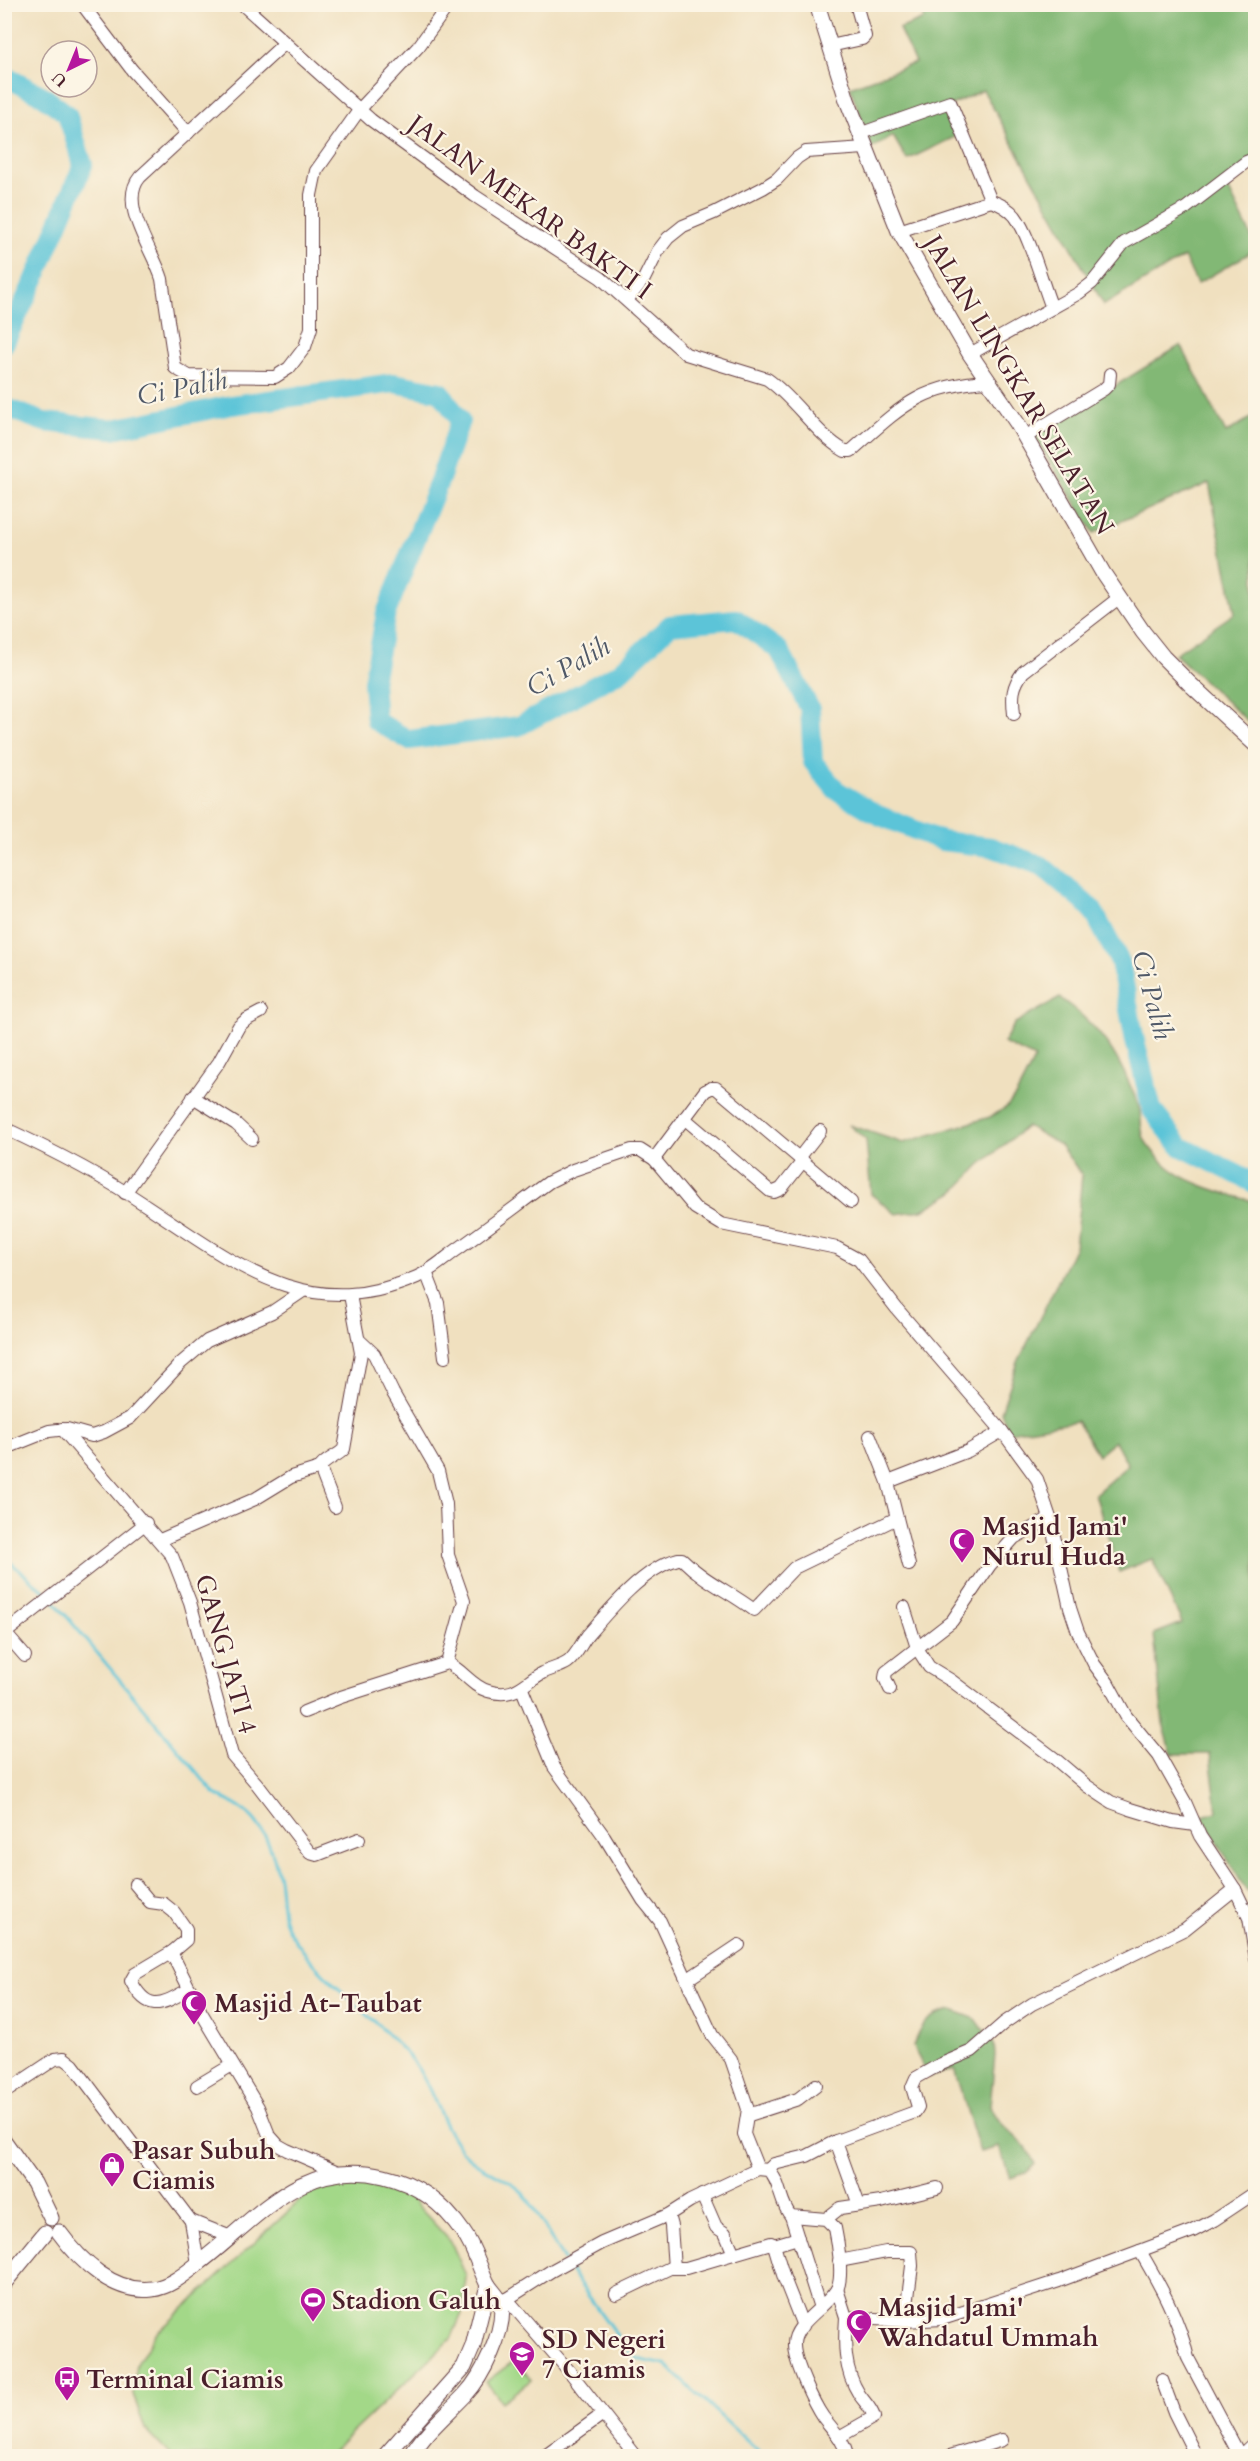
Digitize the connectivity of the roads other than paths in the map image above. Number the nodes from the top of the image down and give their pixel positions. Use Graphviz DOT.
graph roads {
  1 [pos="82,4"];
  2 [pos="242,4"];
  3 [pos="449,4"];
  4 [pos="817,4"];
  5 [pos="856,4"];
  6 [pos="285,43"];
  7 [pos="830,46"];
  8 [pos="360,110"];
  9 [pos="188,133"];
  10 [pos="859,134"];
  11 [pos="865,148"];
  12 [pos="1256,158"];
  13 [pos="991,201"];
  14 [pos="899,231"];
  15 [pos="627,300"];
  16 [pos="1052,308"];
  17 [pos="970,354"];
  18 [pos="1110,374"];
  19 [pos="988,381"];
  20 [pos="1025,437"];
  21 [pos="1120,597"];
  22 [pos="1014,714"];
  23 [pos="1256,744"];
  24 [pos="261,1012"];
  25 [pos="193,1097"];
  26 [pos="684,1118"];
  27 [pos="4,1128"];
  28 [pos="820,1131"];
  29 [pos="252,1138"];
  30 [pos="654,1159"];
  31 [pos="801,1160"];
  32 [pos="125,1193"];
  33 [pos="851,1202"];
  34 [pos="426,1272"];
  35 [pos="303,1291"];
  36 [pos="350,1295"];
  37 [pos="359,1340"];
  38 [pos="445,1358"];
  39 [pos="62,1430"];
  40 [pos="1002,1431"];
  41 [pos="870,1436"];
  42 [pos="4,1449"];
  43 [pos="320,1468"];
  44 [pos="888,1482"];
  45 [pos="335,1507"];
  46 [pos="897,1518"];
  47 [pos="1050,1518"];
  48 [pos="146,1523"];
  49 [pos="160,1540"];
  50 [pos="909,1565"];
  51 [pos="904,1607"];
  52 [pos="5,1634"];
  53 [pos="917,1648"];
  54 [pos="25,1656"];
  55 [pos="447,1663"];
  56 [pos="522,1689"];
  57 [pos="890,1689"];
  58 [pos="304,1712"];
  59 [pos="1195,1825"];
  60 [pos="359,1839"];
  61 [pos="135,1884"];
  62 [pos="1235,1890"];
  63 [pos="739,1945"];
  64 [pos="172,1952"];
  65 [pos="1256,1959"];
  66 [pos="688,1979"];
  67 [pos="190,1989"];
  68 [pos="232,2065"];
  69 [pos="816,2085"];
  70 [pos="197,2086"];
  71 [pos="6,2089"];
  72 [pos="748,2115"];
  73 [pos="836,2140"];
  74 [pos="4,2141"];
  75 [pos="763,2170"];
  76 [pos="338,2172"];
  77 [pos="937,2188"];
  78 [pos="1256,2192"];
  79 [pos="702,2195"];
  80 [pos="859,2205"];
  81 [pos="668,2215"];
  82 [pos="791,2216"];
  83 [pos="825,2219"];
  84 [pos="191,2221"];
  85 [pos="52,2233"];
  86 [pos="231,2237"];
  87 [pos="798,2238"];
  88 [pos="774,2245"];
  89 [pos="1140,2251"];
  90 [pos="734,2254"];
  91 [pos="839,2261"];
  92 [pos="198,2264"];
  93 [pos="674,2268"];
  94 [pos="4,2283"];
  95 [pos="488,2285"];
  96 [pos="837,2289"];
  97 [pos="616,2294"];
  98 [pos="504,2301"];
  99 [pos="820,2307"];
  100 [pos="846,2317"];
  101 [pos="905,2321"];
  102 [pos="803,2326"];
  103 [pos="464,2367"];
  104 [pos="480,2375"];
  105 [pos="1162,2380"];
  106 [pos="603,2414"];
  107 [pos="839,2437"];
  108 [pos="1002,2440"];
  109 [pos="1256,2441"];
  110 [pos="385,2457"];
  111 [pos="411,2457"];
  112 [pos="545,2457"];
  113 [pos="636,2457"];
  114 [pos="847,2457"];
  115 [pos="950,2457"];
  116 [pos="1196,2457"];
  117 [pos="1240,2457"];
  1 -- 9 [label="street"];
  2 -- 6 [label="street, JALAN MEKAR BAKTI I"];
  3 -- 8 [label="street"];
  4 -- 7 [label="street, JALAN LINGKAR SELATAN"];
  5 -- 7 [label="street"];
  6 -- 8 [label="street, JALAN MEKAR BAKTI I"];
  6 -- 9 [label="street"];
  7 -- 10 [label="street, JALAN LINGKAR SELATAN"];
  8 -- 9 [label="street"];
  8 -- 15 [label="street, JALAN MEKAR BAKTI I"];
  10 -- 11 [label="street, JALAN LINGKAR SELATAN"];
  10 -- 13 [label="street"];
  11 -- 14 [label="street, JALAN LINGKAR SELATAN"];
  11 -- 15 [label="street"];
  12 -- 16 [label="street"];
  13 -- 14 [label="street"];
  13 -- 16 [label="street"];
  14 -- 17 [label="street, JALAN LINGKAR SELATAN"];
  15 -- 19 [label="street, JALAN MEKAR BAKTI I"];
  16 -- 17 [label="street"];
  17 -- 19 [label="street, JALAN LINGKAR SELATAN"];
  18 -- 20 [label="street"];
  19 -- 20 [label="street, JALAN LINGKAR SELATAN"];
  20 -- 21 [label="street, JALAN LINGKAR SELATAN"];
  21 -- 22 [label="street"];
  21 -- 23 [label="street, JALAN LINGKAR SELATAN"];
  24 -- 25 [label="street"];
  25 -- 29 [label="street"];
  25 -- 32 [label="street"];
  26 -- 30 [label="street"];
  26 -- 31 [label="street"];
  26 -- 31 [label="street"];
  27 -- 32 [label="street"];
  28 -- 31 [label="street"];
  30 -- 34 [label="street"];
  30 -- 40 [label="street"];
  31 -- 33 [label="street"];
  32 -- 35 [label="street"];
  34 -- 36 [label="street"];
  34 -- 38 [label="street"];
  35 -- 36 [label="street"];
  35 -- 39 [label="street"];
  36 -- 37 [label="street"];
  37 -- 43 [label="street"];
  37 -- 55 [label="street"];
  39 -- 42 [label="street"];
  39 -- 48 [label="street, GANG JATI 4"];
  40 -- 44 [label="street"];
  40 -- 47 [label="street"];
  41 -- 44 [label="street"];
  43 -- 45 [label="street"];
  43 -- 49 [label="street"];
  44 -- 46 [label="street"];
  46 -- 50 [label="street"];
  46 -- 56 [label="street"];
  47 -- 53 [label="street"];
  47 -- 59 [label="street"];
  48 -- 49 [label="street, GANG JATI 4"];
  48 -- 52 [label="street"];
  49 -- 60 [label="street, GANG JATI 4"];
  51 -- 53 [label="street"];
  52 -- 54 [label="street"];
  53 -- 57 [label="street"];
  53 -- 59 [label="street"];
  55 -- 56 [label="street"];
  55 -- 58 [label="street"];
  56 -- 66 [label="street"];
  59 -- 62 [label="street"];
  61 -- 64 [label="street"];
  62 -- 65 [label="street"];
  62 -- 73 [label="street"];
  63 -- 66 [label="street"];
  64 -- 67 [label="street"];
  64 -- 67 [label="street"];
  66 -- 72 [label="street"];
  67 -- 68 [label="street"];
  68 -- 70 [label="street"];
  68 -- 76 [label="street"];
  69 -- 72 [label="street"];
  71 -- 84 [label="street"];
  72 -- 75 [label="street"];
  73 -- 75 [label="street"];
  73 -- 80 [label="street"];
  74 -- 85 [label="street"];
  75 -- 79 [label="street"];
  75 -- 82 [label="street"];
  76 -- 86 [label="street"];
  76 -- 95 [label="street"];
  77 -- 80 [label="street"];
  78 -- 89 [label="street"];
  79 -- 81 [label="street"];
  79 -- 90 [label="street"];
  80 -- 83 [label="street"];
  81 -- 93 [label="street"];
  81 -- 98 [label="street"];
  82 -- 83 [label="street"];
  82 -- 87 [label="street"];
  83 -- 91 [label="street"];
  84 -- 86 [label="street"];
  84 -- 92 [label="street"];
  85 -- 92 [label="street"];
  85 -- 94 [label="street"];
  86 -- 92 [label="street"];
  87 -- 88 [label="street"];
  87 -- 99 [label="street"];
  88 -- 90 [label="street"];
  88 -- 102 [label="street"];
  89 -- 101 [label="street"];
  89 -- 117 [label="street"];
  90 -- 93 [label="street"];
  91 -- 96 [label="street"];
  91 -- 101 [label="street"];
  93 -- 97 [label="street"];
  95 -- 98 [label="street"];
  95 -- 103 [label="street"];
  96 -- 99 [label="street"];
  96 -- 100 [label="street"];
  98 -- 104 [label="street"];
  98 -- 106 [label="street"];
  99 -- 102 [label="street"];
  100 -- 101 [label="street"];
  100 -- 107 [label="street"];
  102 -- 107 [label="street"];
  103 -- 104 [label="street"];
  103 -- 110 [label="street"];
  104 -- 111 [label="street"];
  105 -- 116 [label="street"];
  106 -- 112 [label="street"];
  106 -- 113 [label="street"];
  107 -- 114 [label="street"];
  108 -- 115 [label="street"];
  109 -- 117 [label="street"];
}
